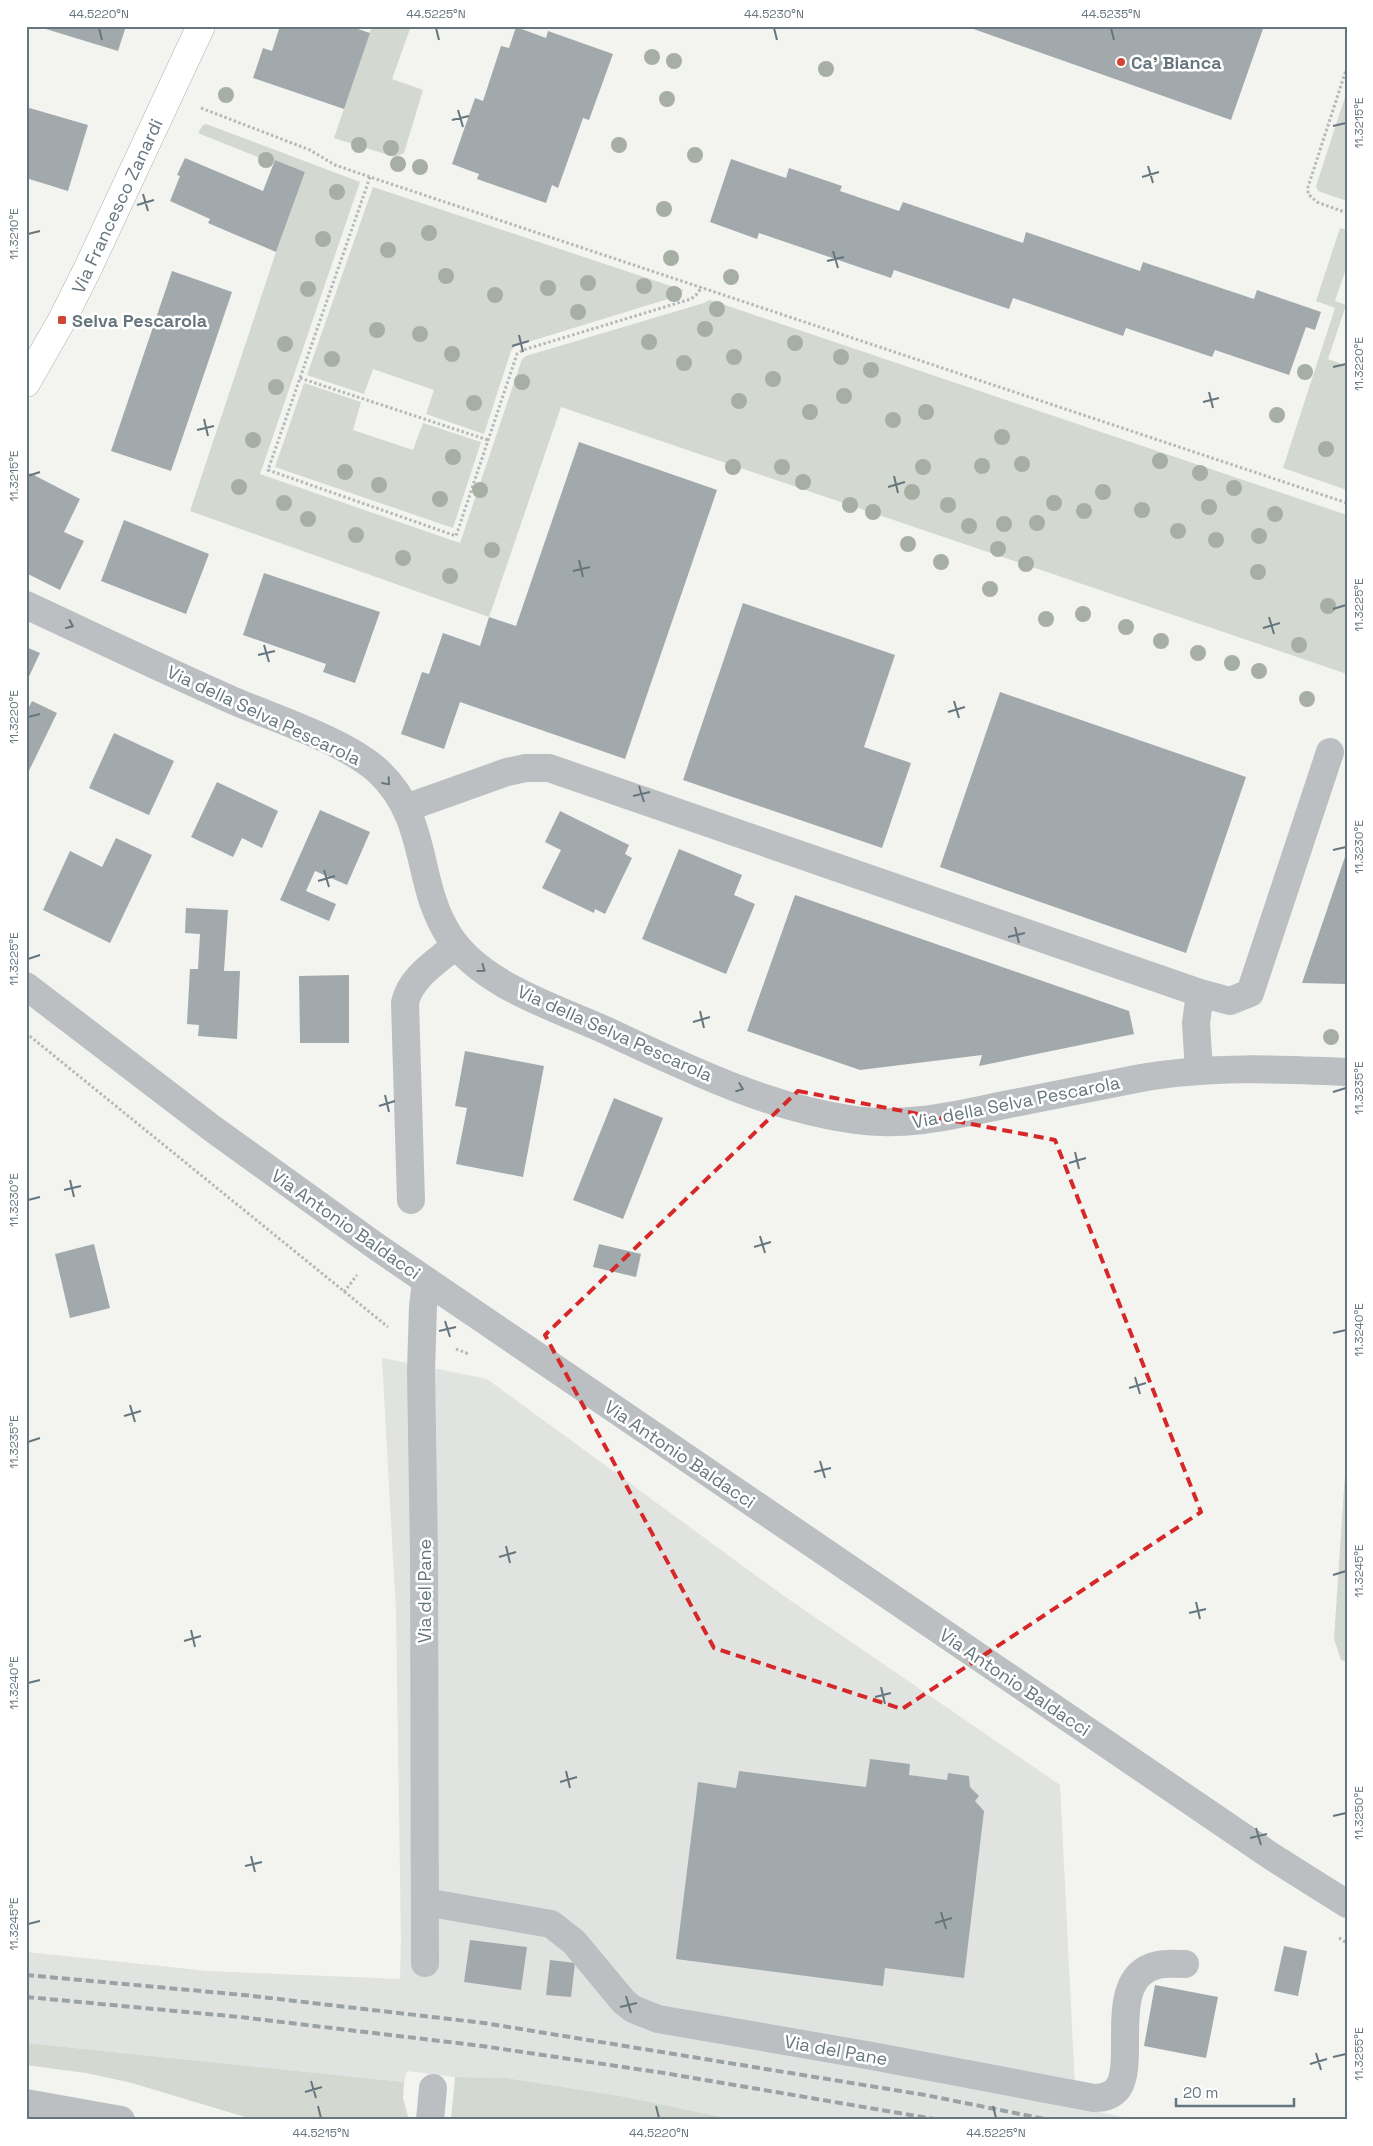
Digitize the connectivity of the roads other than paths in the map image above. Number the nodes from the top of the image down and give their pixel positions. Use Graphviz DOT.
graph roads {
  1 [pos="200,26"];
  2 [pos="26,383"];
  3 [pos="26,605"];
  4 [pos="1330,752"];
  5 [pos="406,808"];
  6 [pos="456,945"];
  7 [pos="26,986"];
  8 [pos="1200,993"];
  9 [pos="1199,1071"];
  10 [pos="1347,1072"];
  11 [pos="412,1200"];
  12 [pos="426,1281"];
  13 [pos="425,1902"];
  14 [pos="1347,1904"];
  15 [pos="425,1963"];
  16 [pos="1185,1964"];
  17 [pos="433,2088"];
  18 [pos="26,2104"];
  19 [pos="121,2120"];
  20 [pos="430,2120"];
  1 -- 2 [label="main road, Via Francesco Zanardi"];
  3 -- 5 [label="street, Via della Selva Pescarola, one-way"];
  4 -- 8 [label="street"];
  5 -- 6 [label="street, Via della Selva Pescarola"];
  5 -- 8 [label="street"];
  6 -- 9 [label="street, Via della Selva Pescarola, one-way"];
  6 -- 11 [label="street"];
  7 -- 12 [label="street, Via Antonio Baldacci"];
  8 -- 9 [label="street"];
  9 -- 10 [label="street, Via della Selva Pescarola"];
  12 -- 13 [label="street, Via del Pane"];
  12 -- 14 [label="street, Via Antonio Baldacci"];
  13 -- 15 [label="street, Via del Pane"];
  13 -- 16 [label="street, Via del Pane"];
  17 -- 20 [label="street"];
  18 -- 19 [label="street"];
}
